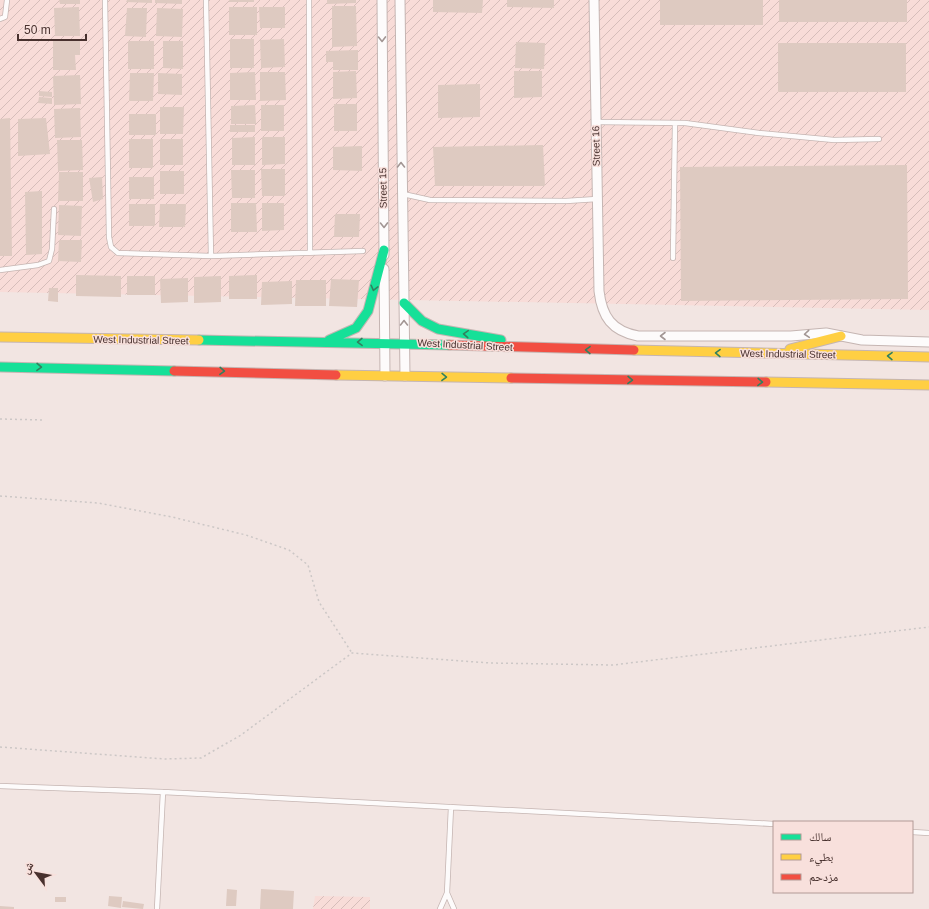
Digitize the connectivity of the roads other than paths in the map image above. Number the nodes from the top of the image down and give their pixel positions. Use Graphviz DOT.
graph roads {
  1 [pos="7,0"];
  2 [pos="105,0"];
  3 [pos="206,0"];
  4 [pos="309,0"];
  5 [pos="382,0"];
  6 [pos="400,0"];
  7 [pos="594,0"];
  8 [pos="0,19"];
  9 [pos="596,122"];
  10 [pos="675,123"];
  11 [pos="879,139"];
  12 [pos="401,193"];
  13 [pos="597,199"];
  14 [pos="54,209"];
  15 [pos="384,250"];
  16 [pos="310,251"];
  17 [pos="363,251"];
  18 [pos="211,256"];
  19 [pos="673,258"];
  20 [pos="0,270"];
  21 [pos="599,291"];
  22 [pos="404,303"];
  23 [pos="841,336"];
  24 [pos="0,337"];
  25 [pos="384,342"];
  26 [pos="929,342"];
  27 [pos="323,343"];
  28 [pos="404,343"];
  29 [pos="531,348"];
  30 [pos="773,354"];
  31 [pos="929,357"];
  32 [pos="0,367"];
  33 [pos="385,376"];
  34 [pos="405,376"];
  35 [pos="929,385"];
  36 [pos="0,786"];
  37 [pos="163,792"];
  38 [pos="451,807"];
  39 [pos="773,824"];
  40 [pos="913,832"];
  41 [pos="929,833"];
  42 [pos="447,893"];
  43 [pos="157,909"];
  44 [pos="440,909"];
  45 [pos="454,909"];
  1 -- 8 [label="lane"];
  2 -- 18 [label="lane"];
  3 -- 18 [label="lane"];
  4 -- 16 [label="lane"];
  5 -- 15 [label="street, Street 15, one-way"];
  12 -- 6 [label="street, Street 15, one-way"];
  7 -- 9 [label="street, Street 16"];
  9 -- 10 [label="lane"];
  9 -- 13 [label="street, Street 16"];
  10 -- 11 [label="lane"];
  10 -- 19 [label="lane"];
  12 -- 13 [label="lane"];
  12 -- 22 [label="street, Street 15"];
  13 -- 21 [label="street, Street 16"];
  14 -- 20 [label="lane"];
  15 -- 25 [label="street, Street 15"];
  15 -- 27 [label="main road, one-way"];
  16 -- 17 [label="lane"];
  16 -- 18 [label="lane"];
  23 -- 21 [label="street, West Industrial Street, one-way"];
  28 -- 22 [label="street, Street 15, one-way"];
  29 -- 22 [label="main road, one-way"];
  23 -- 26 [label="street, West Industrial Street"];
  23 -- 30 [label="main road"];
  24 -- 27 [label="main road, West Industrial Street"];
  25 -- 27 [label="main road, West Industrial Street, one-way"];
  25 -- 28 [label="main road, West Industrial Street"];
  25 -- 33 [label="street, Street 15"];
  28 -- 29 [label="main road, West Industrial Street"];
  28 -- 34 [label="street, Street 15"];
  30 -- 29 [label="main road, West Industrial Street, one-way"];
  31 -- 30 [label="main road, West Industrial Street, one-way"];
  32 -- 33 [label="main road, one-way"];
  33 -- 34 [label="main road"];
  34 -- 35 [label="main road, one-way"];
  36 -- 37 [label="lane"];
  37 -- 38 [label="lane"];
  37 -- 43 [label="lane"];
  38 -- 39 [label="lane"];
  38 -- 42 [label="lane"];
  40 -- 41 [label="lane"];
  42 -- 44 [label="lane"];
  42 -- 45 [label="lane"];
}
